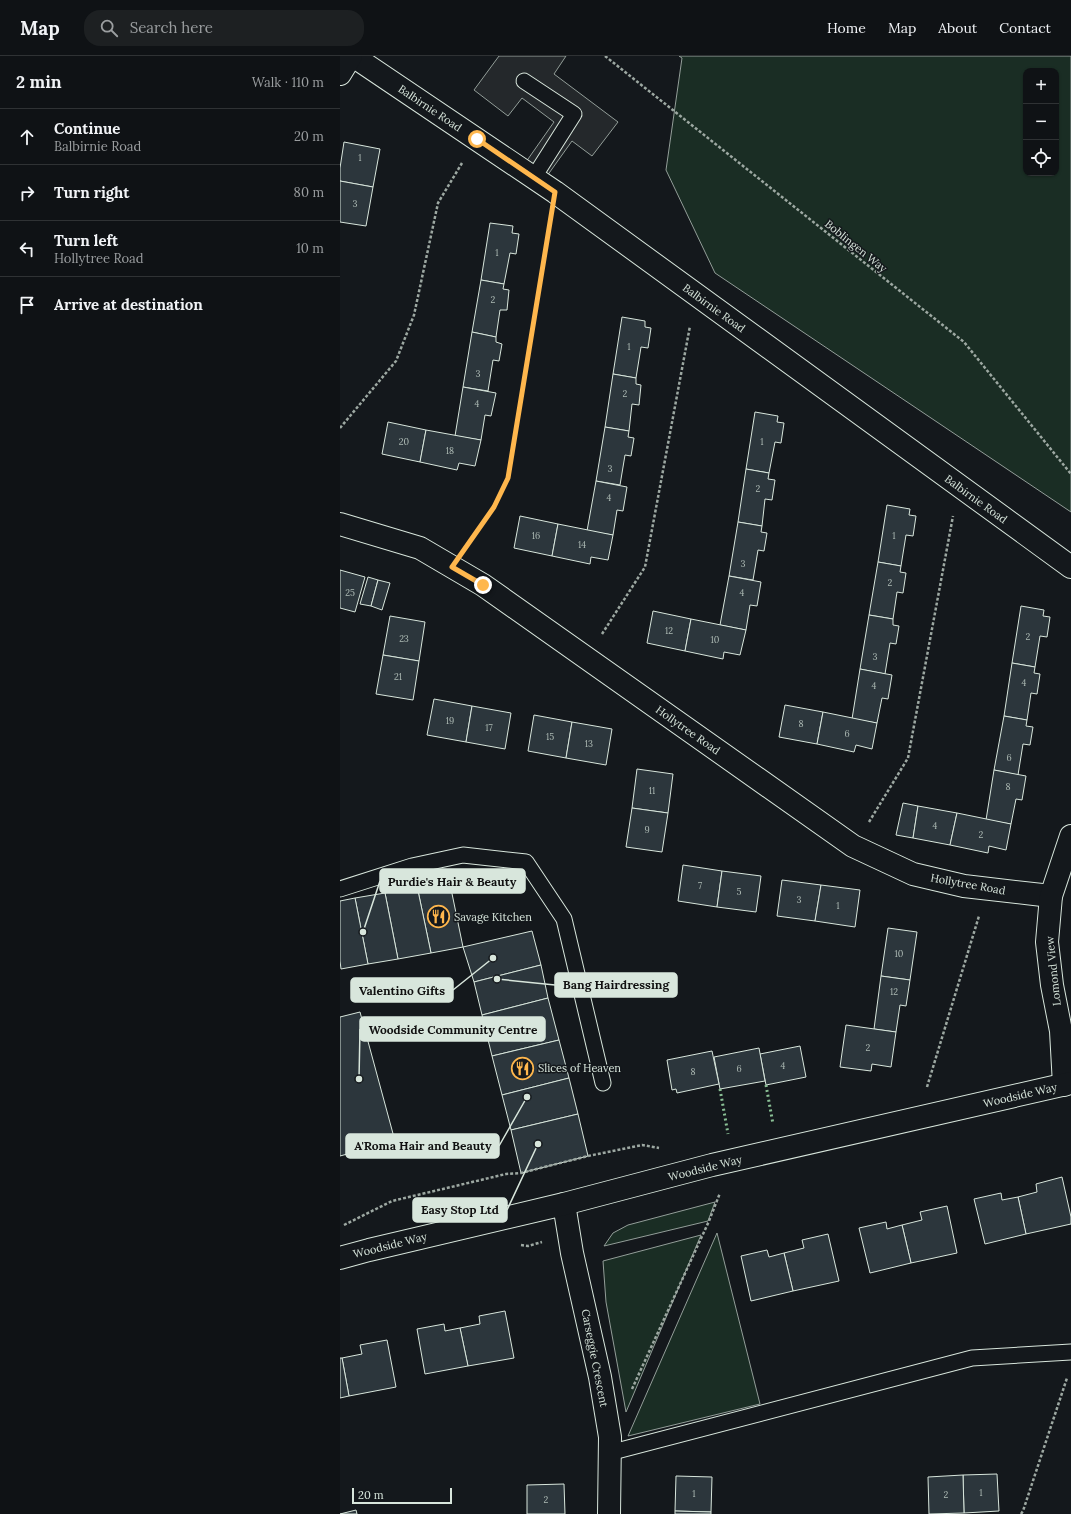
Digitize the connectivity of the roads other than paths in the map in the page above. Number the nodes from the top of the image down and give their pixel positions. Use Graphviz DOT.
graph roads {
  1 [pos="352,56"];
  2 [pos="340,74"];
  3 [pos="524,81"];
  4 [pos="534,177"];
  5 [pos="340,524"];
  6 [pos="1071,567"];
  7 [pos="1071,836"];
  8 [pos="340,889"];
  9 [pos="1051,896"];
  10 [pos="603,1083"];
  11 [pos="1067,1084"];
  12 [pos="564,1204"];
  13 [pos="340,1258"];
  14 [pos="1071,1352"];
  15 [pos="610,1452"];
  16 [pos="609,1514"];
  1 -- 2 [label="street"];
  1 -- 4 [label="street, Balbirnie Road"];
  3 -- 4 [label="lane"];
  4 -- 6 [label="street, Balbirnie Road"];
  5 -- 9 [label="street, Hollytree Road"];
  7 -- 9 [label="street, Lomond View"];
  8 -- 10 [label="lane"];
  9 -- 11 [label="street, Lomond View"];
  11 -- 12 [label="street, Woodside Way"];
  12 -- 13 [label="street, Woodside Way"];
  12 -- 15 [label="street, Carseggie Crescent"];
  14 -- 15 [label="lane"];
  15 -- 16 [label="street, Carseggie Crescent"];
}
